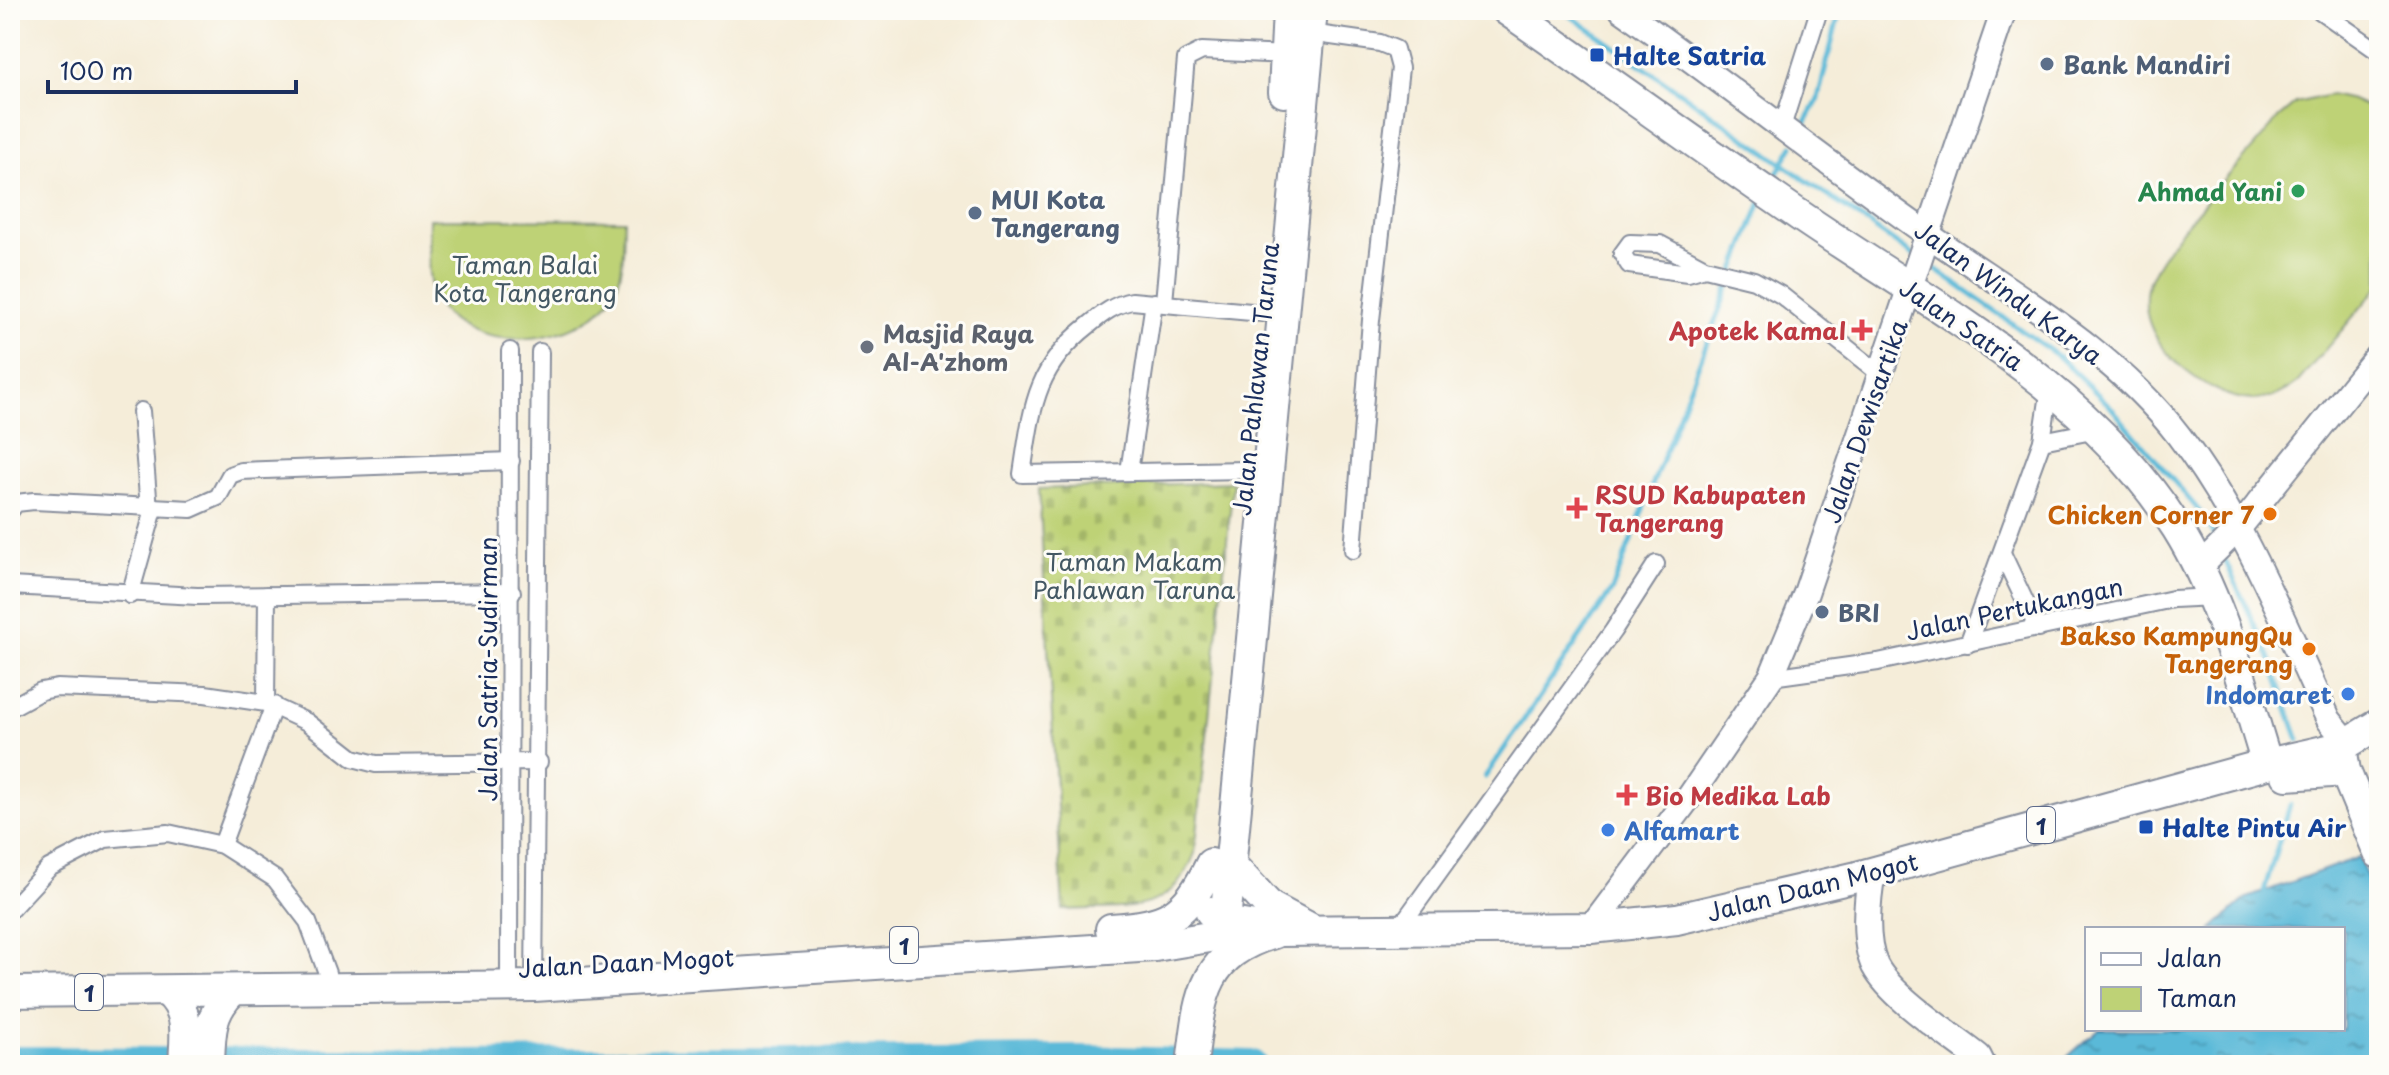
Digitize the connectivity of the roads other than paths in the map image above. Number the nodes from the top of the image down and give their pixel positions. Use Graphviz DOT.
graph roads {
  1 [pos="1288,10"];
  2 [pos="1507,10"];
  3 [pos="1819,10"];
  4 [pos="2004,10"];
  5 [pos="2319,10"];
  6 [pos="1631,13"];
  7 [pos="1311,21"];
  8 [pos="2379,52"];
  9 [pos="1287,55"];
  10 [pos="1784,128"];
  11 [pos="1928,238"];
  12 [pos="1705,268"];
  13 [pos="1911,284"];
  14 [pos="1159,302"];
  15 [pos="1262,313"];
  16 [pos="510,351"];
  17 [pos="540,352"];
  18 [pos="2379,354"];
  19 [pos="1879,380"];
  20 [pos="2050,385"];
  21 [pos="141,411"];
  22 [pos="2097,430"];
  23 [pos="2042,441"];
  24 [pos="511,461"];
  25 [pos="1247,470"];
  26 [pos="1129,472"];
  27 [pos="151,509"];
  28 [pos="10,511"];
  29 [pos="2236,531"];
  30 [pos="1353,550"];
  31 [pos="2003,555"];
  32 [pos="1656,564"];
  33 [pos="2200,565"];
  34 [pos="10,586"];
  35 [pos="512,592"];
  36 [pos="130,595"];
  37 [pos="267,595"];
  38 [pos="2214,597"];
  39 [pos="2173,599"];
  40 [pos="2038,629"];
  41 [pos="1968,644"];
  42 [pos="1771,677"];
  43 [pos="270,704"];
  44 [pos="10,708"];
  45 [pos="2379,724"];
  46 [pos="2345,754"];
  47 [pos="511,762"];
  48 [pos="539,762"];
  49 [pos="2267,764"];
  50 [pos="2211,780"];
  51 [pos="2369,804"];
  52 [pos="222,845"];
  53 [pos="2379,853"];
  54 [pos="1222,866"];
  55 [pos="1872,873"];
  56 [pos="10,910"];
  57 [pos="1215,914"];
  58 [pos="1591,928"];
  59 [pos="1279,931"];
  60 [pos="1318,931"];
  61 [pos="1396,932"];
  62 [pos="1155,946"];
  63 [pos="10,973"];
  64 [pos="327,973"];
  65 [pos="522,977"];
  66 [pos="232,991"];
  67 [pos="10,992"];
  68 [pos="168,992"];
  69 [pos="1199,1004"];
  70 [pos="198,1023"];
  71 [pos="184,1065"];
  72 [pos="209,1065"];
  73 [pos="1192,1065"];
  74 [pos="1982,1065"];
  1 -- 9 [label="highway, Jalan Pahlawan Taruna"];
  2 -- 13 [label="highway, Jalan Satria"];
  3 -- 10 [label="street"];
  4 -- 11 [label="street, Jalan Dewisartika"];
  5 -- 8 [label="street"];
  6 -- 10 [label="street, Jalan Windu Karya"];
  7 -- 30 [label="street"];
  7 -- 54 [label="highway, Jalan Pahlawan Taruna"];
  9 -- 14 [label="street"];
  9 -- 15 [label="highway, Jalan Pahlawan Taruna"];
  10 -- 11 [label="street, Jalan Windu Karya"];
  11 -- 13 [label="street, Jalan Dewisartika"];
  11 -- 29 [label="street, Jalan Windu Karya"];
  12 -- 19 [label="street"];
  13 -- 19 [label="street, Jalan Dewisartika"];
  13 -- 20 [label="highway, Jalan Satria"];
  14 -- 15 [label="street"];
  14 -- 26 [label="street"];
  14 -- 26 [label="street"];
  15 -- 25 [label="highway, Jalan Pahlawan Taruna"];
  16 -- 24 [label="street, Jalan Satria-Sudirman"];
  17 -- 48 [label="street"];
  18 -- 29 [label="street"];
  19 -- 42 [label="street, Jalan Dewisartika"];
  20 -- 22 [label="highway, Jalan Satria"];
  20 -- 23 [label="street"];
  21 -- 27 [label="street"];
  22 -- 23 [label="street"];
  22 -- 33 [label="highway, Jalan Satria"];
  23 -- 31 [label="street"];
  24 -- 27 [label="street"];
  24 -- 35 [label="street, Jalan Satria-Sudirman"];
  25 -- 26 [label="street"];
  25 -- 54 [label="highway, Jalan Pahlawan Taruna"];
  27 -- 28 [label="street"];
  27 -- 36 [label="street"];
  29 -- 33 [label="street"];
  29 -- 46 [label="street, Jalan Windu Karya"];
  31 -- 40 [label="street"];
  31 -- 41 [label="street"];
  32 -- 61 [label="street"];
  33 -- 38 [label="highway, Jalan Satria"];
  33 -- 39 [label="street"];
  34 -- 36 [label="street"];
  35 -- 37 [label="street"];
  35 -- 47 [label="street, Jalan Satria-Sudirman"];
  36 -- 37 [label="street"];
  37 -- 43 [label="street"];
  38 -- 39 [label="street, Jalan Pertukangan"];
  38 -- 49 [label="highway, Jalan Satria"];
  39 -- 40 [label="street, Jalan Pertukangan"];
  40 -- 41 [label="street, Jalan Pertukangan"];
  41 -- 42 [label="street, Jalan Pertukangan"];
  42 -- 58 [label="street, Jalan Dewisartika"];
  43 -- 44 [label="street"];
  43 -- 47 [label="street"];
  43 -- 52 [label="street"];
  45 -- 46 [label="highway, Jalan Daan Mogot / 1"];
  46 -- 49 [label="highway, Jalan Daan Mogot / 1"];
  46 -- 50 [label="highway"];
  46 -- 51 [label="highway"];
  47 -- 48 [label="street"];
  47 -- 65 [label="street, Jalan Satria-Sudirman"];
  48 -- 65 [label="street"];
  49 -- 50 [label="highway, Jalan Daan Mogot / 1"];
  50 -- 55 [label="highway, Jalan Daan Mogot / 1"];
  51 -- 53 [label="highway"];
  52 -- 56 [label="street"];
  52 -- 64 [label="street"];
  54 -- 57 [label="highway, Jalan Pahlawan Taruna"];
  54 -- 60 [label="highway"];
  54 -- 65 [label="highway, Jalan Daan Mogot / 1"];
  55 -- 58 [label="highway, Jalan Daan Mogot / 1"];
  55 -- 74 [label="main road"];
  57 -- 59 [label="highway, Jalan Daan Mogot / 1"];
  57 -- 62 [label="highway, Jalan Daan Mogot / 1"];
  58 -- 61 [label="highway, Jalan Daan Mogot / 1"];
  59 -- 60 [label="highway, Jalan Daan Mogot / 1"];
  59 -- 69 [label="highway"];
  60 -- 61 [label="highway, Jalan Daan Mogot / 1"];
  62 -- 65 [label="highway, Jalan Daan Mogot / 1"];
  62 -- 69 [label="highway"];
  63 -- 64 [label="highway, Jalan Daan Mogot / 1"];
  64 -- 65 [label="highway, Jalan Daan Mogot / 1"];
  65 -- 66 [label="highway, Jalan Daan Mogot / 1"];
  66 -- 68 [label="highway, Jalan Daan Mogot / 1"];
  66 -- 70 [label="highway"];
  67 -- 68 [label="highway, Jalan Daan Mogot / 1"];
  68 -- 70 [label="highway"];
  69 -- 73 [label="highway"];
  70 -- 71 [label="highway"];
  70 -- 72 [label="highway"];
}
